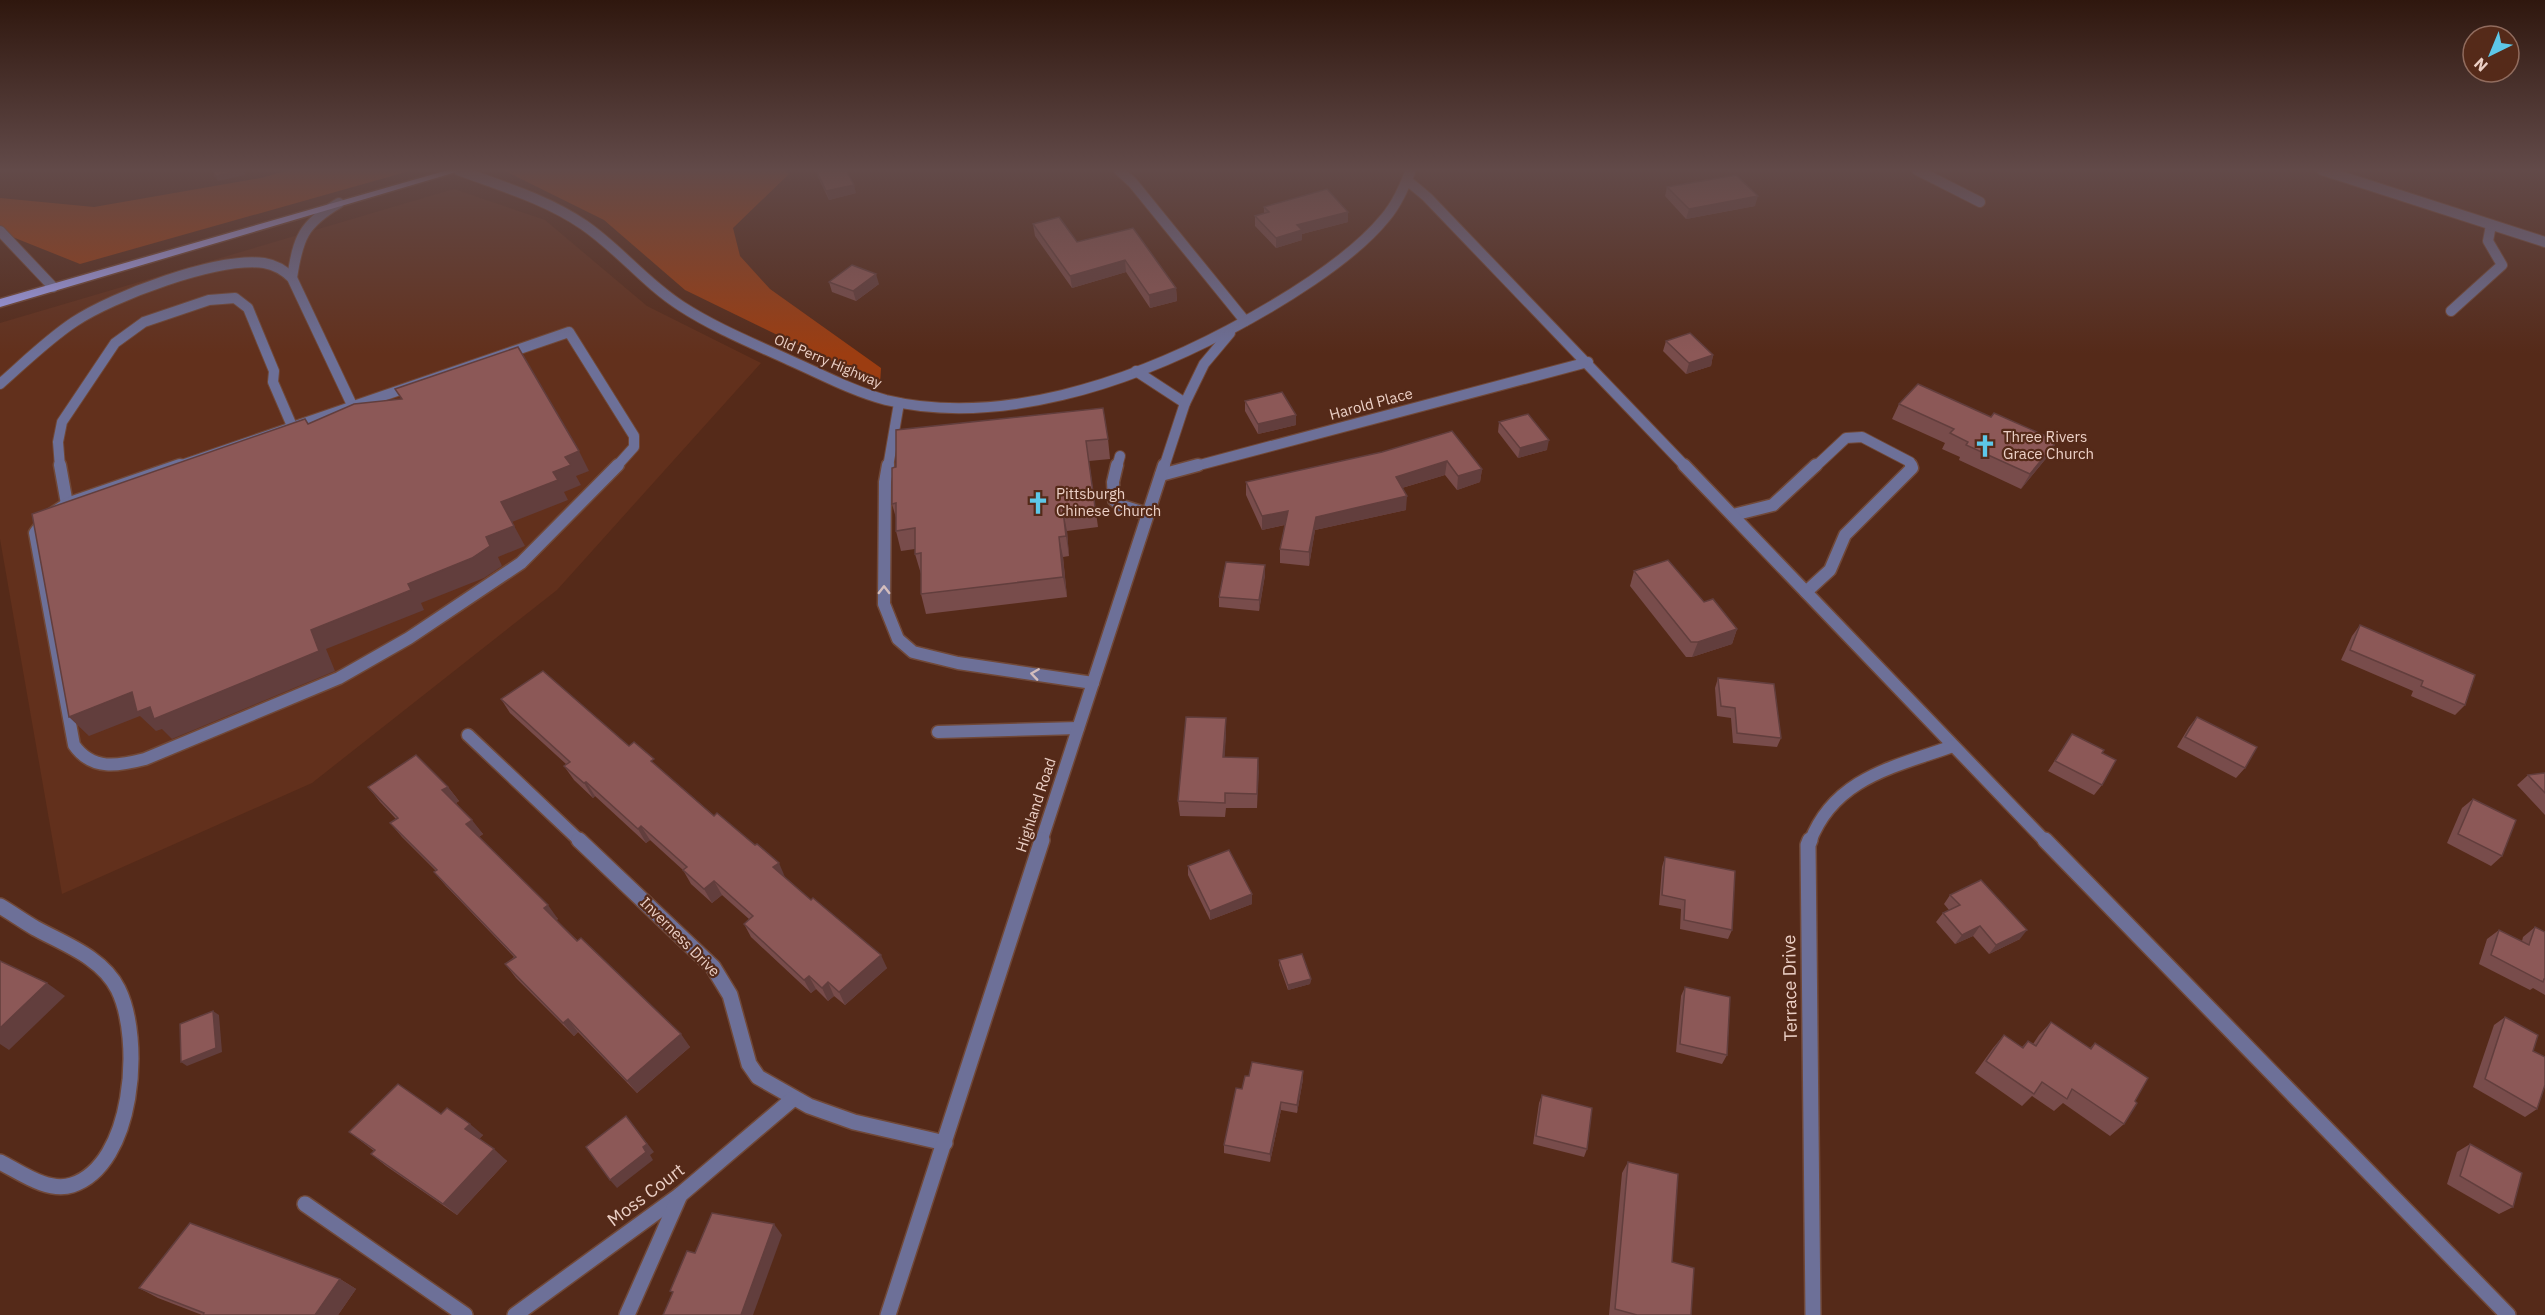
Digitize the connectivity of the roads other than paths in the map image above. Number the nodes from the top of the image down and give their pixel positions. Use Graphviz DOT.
graph roads {
  1 [pos="0,231"];
  2 [pos="243,231"];
  3 [pos="303,231"];
  4 [pos="593,231"];
  5 [pos="1172,231"];
  6 [pos="1371,231"];
  7 [pos="1461,231"];
  8 [pos="2490,231"];
  9 [pos="2512,231"];
  10 [pos="2545,242"];
  11 [pos="292,278"];
  12 [pos="53,287"];
  13 [pos="0,303"];
  14 [pos="2451,311"];
  15 [pos="1245,321"];
  16 [pos="1588,362"];
  17 [pos="1136,371"];
  18 [pos="0,384"];
  19 [pos="899,403"];
  20 [pos="1185,403"];
  21 [pos="352,405"];
  22 [pos="291,426"];
  23 [pos="1120,456"];
  24 [pos="1161,475"];
  25 [pos="67,504"];
  26 [pos="1148,514"];
  27 [pos="1732,515"];
  28 [pos="1806,592"];
  29 [pos="1093,683"];
  30 [pos="1078,728"];
  31 [pos="938,732"];
  32 [pos="468,735"];
  33 [pos="1953,746"];
  34 [pos="0,906"];
  35 [pos="794,1098"];
  36 [pos="945,1143"];
  37 [pos="0,1162"];
  38 [pos="680,1195"];
  39 [pos="305,1204"];
  40 [pos="465,1315"];
  41 [pos="515,1315"];
  42 [pos="627,1315"];
  43 [pos="888,1315"];
  44 [pos="1813,1315"];
  45 [pos="2508,1315"];
  1 -- 12 [label="street"];
  2 -- 12 [label="main road"];
  3 -- 11 [label="street"];
  4 -- 19 [label="street, Old Perry Highway"];
  5 -- 15 [label="street"];
  6 -- 15 [label="street, Old Perry Highway"];
  7 -- 16 [label="street"];
  8 -- 14 [label="street"];
  9 -- 10 [label="street"];
  11 -- 18 [label="street"];
  11 -- 21 [label="street"];
  12 -- 13 [label="main road"];
  15 -- 17 [label="street, Old Perry Highway"];
  15 -- 20 [label="street, Highland Road"];
  16 -- 24 [label="street, Harold Place"];
  16 -- 27 [label="street"];
  17 -- 19 [label="street, Old Perry Highway"];
  17 -- 20 [label="street"];
  29 -- 19 [label="street, one-way"];
  20 -- 24 [label="street, Highland Road"];
  21 -- 22 [label="street"];
  21 -- 25 [label="street"];
  22 -- 25 [label="street"];
  22 -- 25 [label="street"];
  23 -- 26 [label="street"];
  24 -- 26 [label="street, Highland Road"];
  26 -- 29 [label="street, Highland Road"];
  27 -- 28 [label="street"];
  27 -- 28 [label="street"];
  28 -- 33 [label="street"];
  29 -- 30 [label="street, Highland Road"];
  30 -- 31 [label="street"];
  30 -- 36 [label="street, Highland Road"];
  32 -- 35 [label="street, Inverness Drive"];
  33 -- 44 [label="street, Terrace Drive"];
  33 -- 45 [label="street"];
  34 -- 37 [label="street"];
  35 -- 36 [label="street, Inverness Drive"];
  35 -- 38 [label="street, Moss Court"];
  36 -- 43 [label="street, Highland Road"];
  38 -- 41 [label="street, Moss Court"];
  38 -- 42 [label="street"];
  39 -- 40 [label="street"];
}
